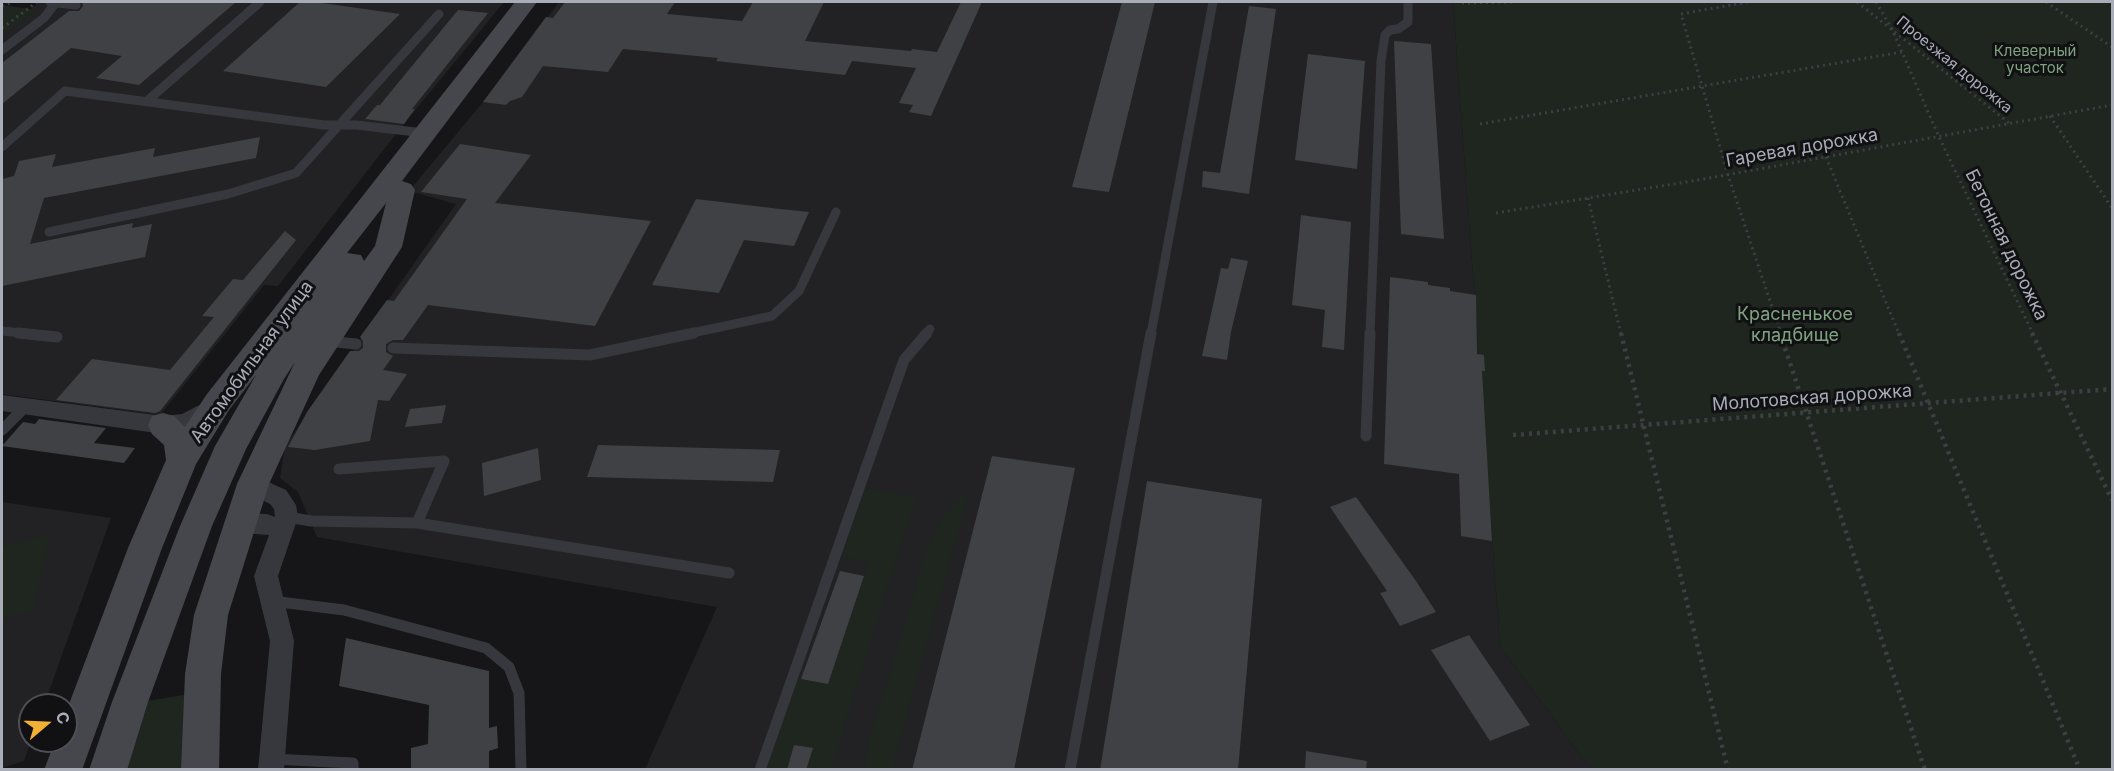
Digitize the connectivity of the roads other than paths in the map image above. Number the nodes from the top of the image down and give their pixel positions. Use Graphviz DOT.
graph roads {
  1 [pos="53,2"];
  2 [pos="260,2"];
  3 [pos="526,2"];
  4 [pos="544,2"];
  5 [pos="1213,2"];
  6 [pos="1408,2"];
  7 [pos="76,5"];
  8 [pos="439,14"];
  9 [pos="2,50"];
  10 [pos="146,102"];
  11 [pos="338,125"];
  12 [pos="424,133"];
  13 [pos="2,147"];
  14 [pos="402,190"];
  15 [pos="836,212"];
  16 [pos="49,232"];
  17 [pos="930,329"];
  18 [pos="2,331"];
  19 [pos="57,337"];
  20 [pos="325,341"];
  21 [pos="356,344"];
  22 [pos="393,348"];
  23 [pos="218,402"];
  24 [pos="2,403"];
  25 [pos="26,406"];
  26 [pos="163,425"];
  27 [pos="2,430"];
  28 [pos="1366,436"];
  29 [pos="182,460"];
  30 [pos="339,469"];
  31 [pos="253,484"];
  32 [pos="417,523"];
  33 [pos="241,524"];
  34 [pos="284,524"];
  35 [pos="729,573"];
  36 [pos="272,601"];
  37 [pos="271,764"];
  38 [pos="63,770"];
  39 [pos="108,770"];
  40 [pos="200,770"];
  41 [pos="353,770"];
  42 [pos="521,770"];
  43 [pos="760,770"];
  44 [pos="1070,770"];
  1 -- 7 [label="lane"];
  1 -- 9 [label="lane"];
  2 -- 10 [label="lane"];
  3 -- 12 [label="main road, Автомобильная улица"];
  4 -- 14 [label="main road, Автомобильная улица"];
  5 -- 44 [label="lane"];
  6 -- 28 [label="lane"];
  8 -- 11 [label="lane"];
  10 -- 11 [label="lane"];
  10 -- 13 [label="lane"];
  11 -- 12 [label="lane"];
  11 -- 16 [label="lane"];
  12 -- 23 [label="main road, Автомобильная улица"];
  14 -- 20 [label="main road"];
  14 -- 39 [label="main road, Автомобильная улица"];
  15 -- 22 [label="lane"];
  17 -- 43 [label="lane"];
  18 -- 19 [label="lane"];
  20 -- 21 [label="lane"];
  20 -- 31 [label="main road"];
  23 -- 26 [label="street"];
  23 -- 29 [label="main road, Автомобильная улица"];
  24 -- 25 [label="street"];
  25 -- 26 [label="street"];
  25 -- 27 [label="lane"];
  26 -- 29 [label="main road"];
  29 -- 38 [label="main road, Автомобильная улица"];
  30 -- 32 [label="lane"];
  31 -- 33 [label="main road"];
  31 -- 34 [label="street"];
  32 -- 34 [label="lane"];
  32 -- 35 [label="lane"];
  33 -- 34 [label="street"];
  33 -- 40 [label="main road"];
  34 -- 36 [label="street"];
  36 -- 37 [label="street"];
  36 -- 42 [label="lane"];
  37 -- 41 [label="lane"];
}
